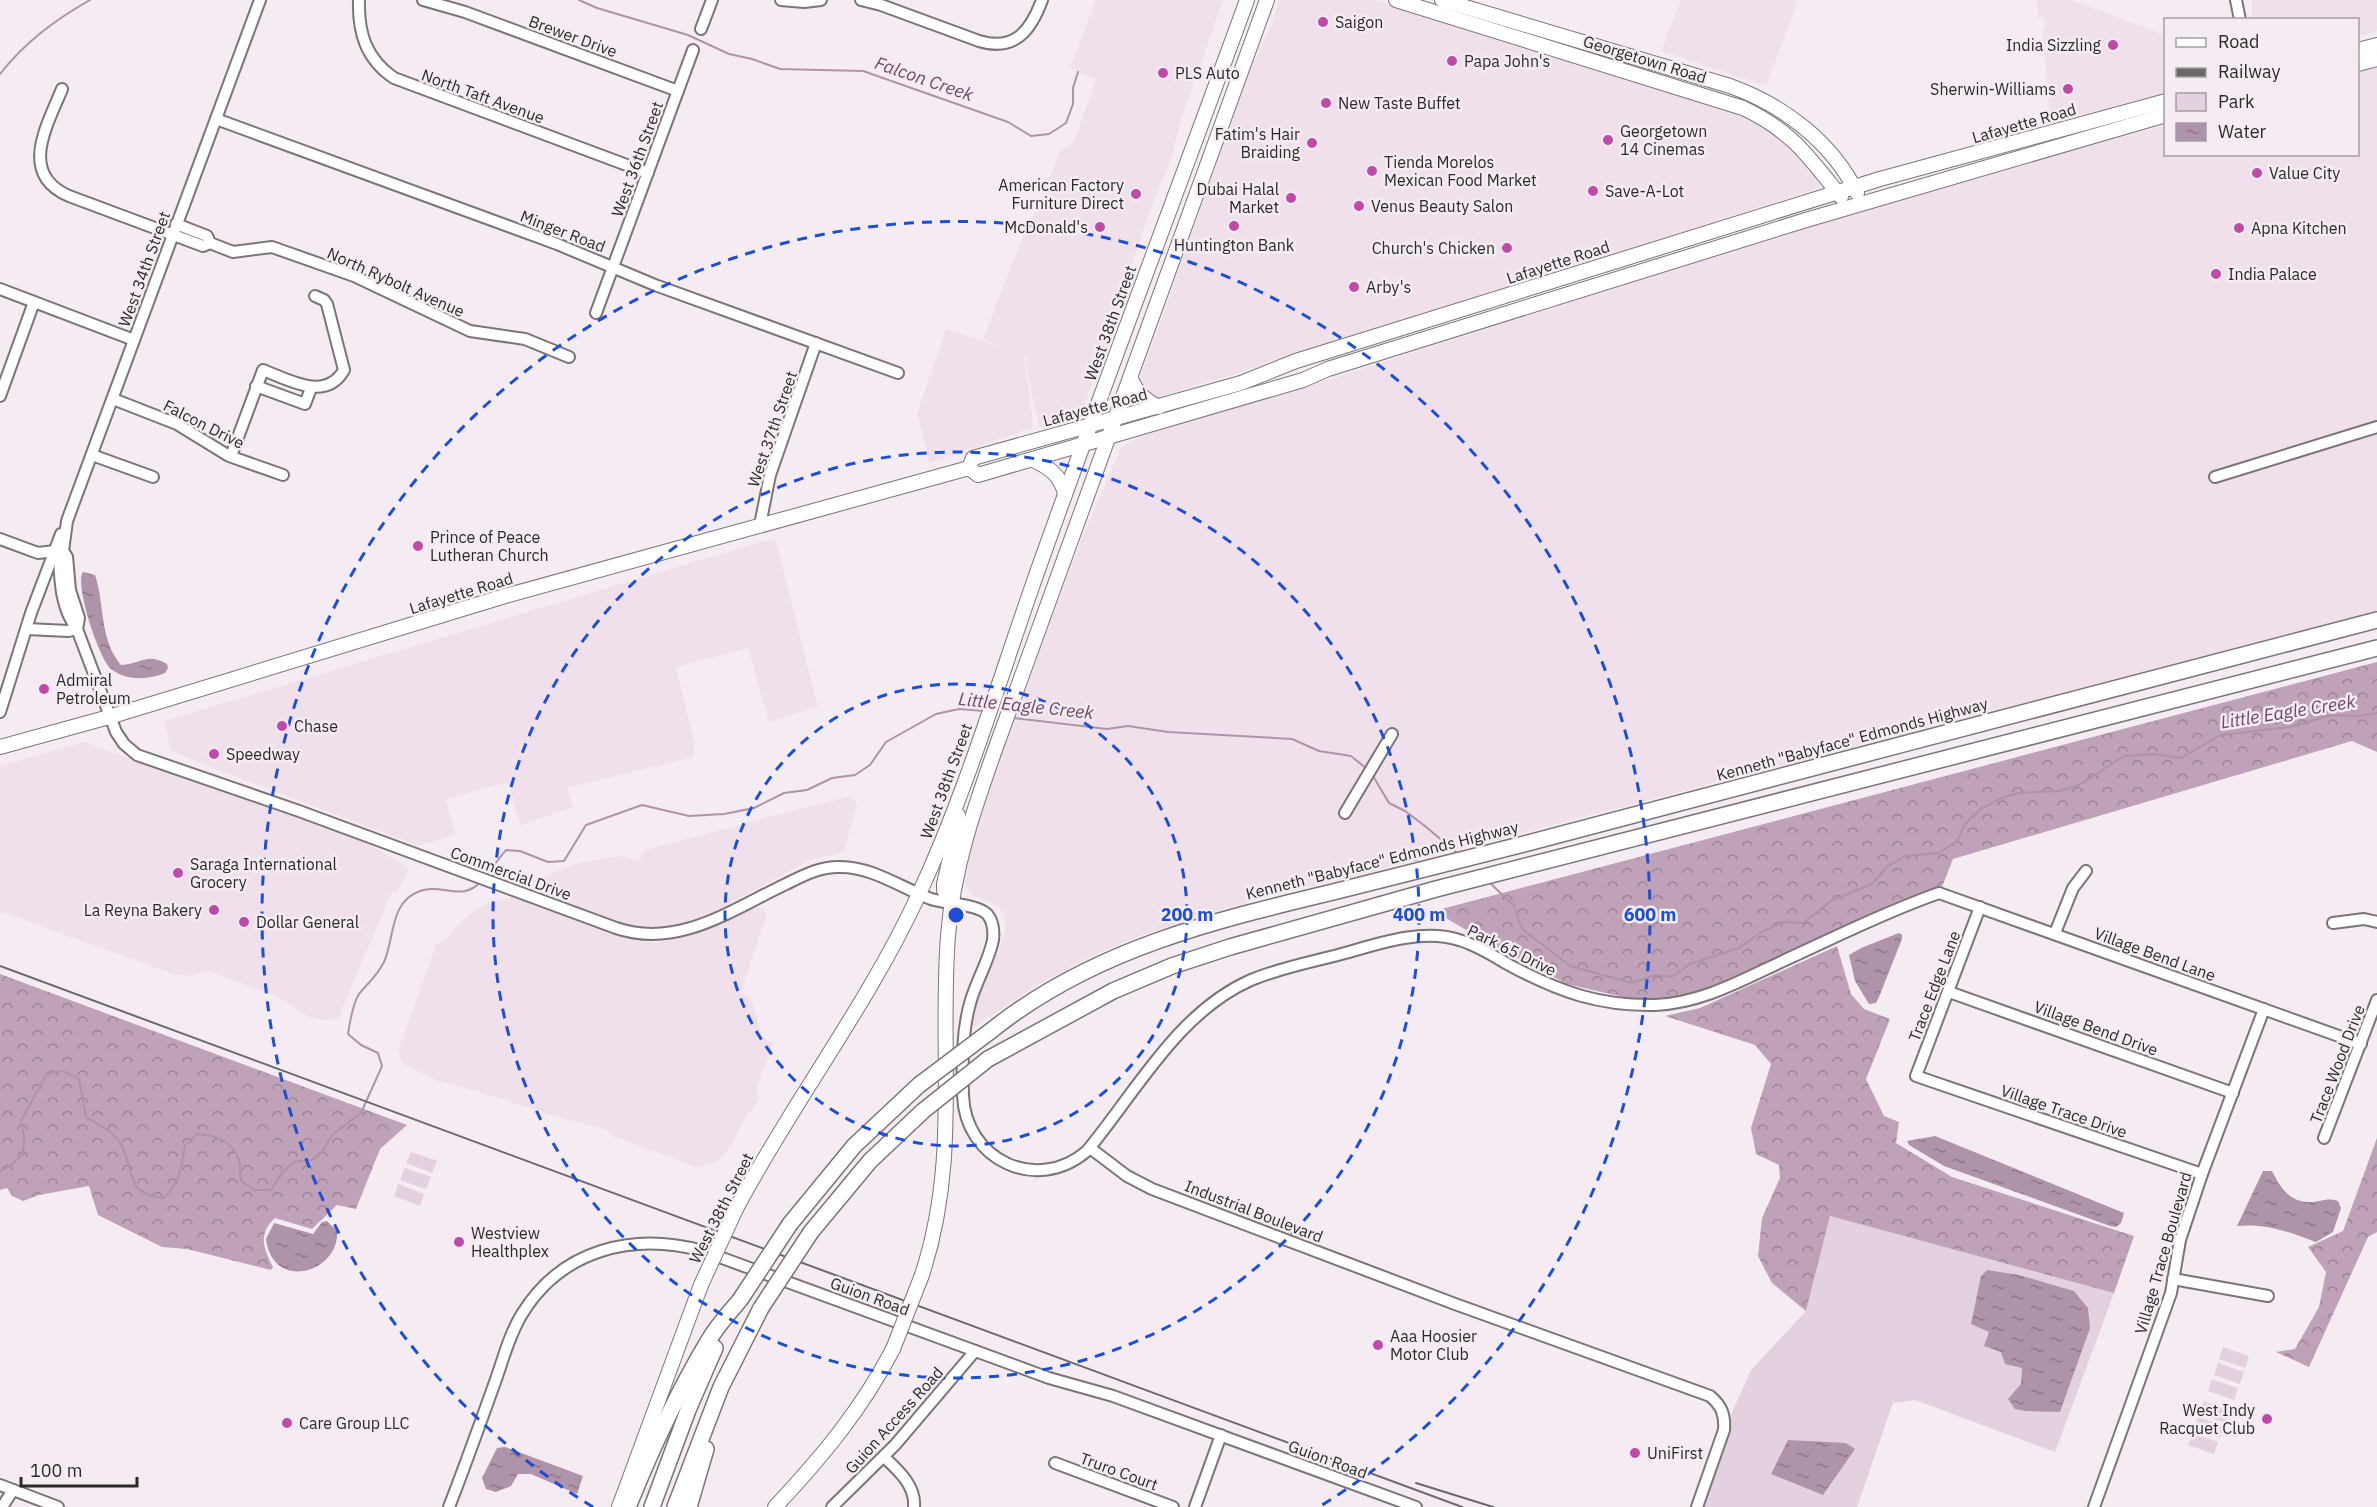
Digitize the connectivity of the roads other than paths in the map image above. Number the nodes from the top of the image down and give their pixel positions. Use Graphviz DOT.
graph roads {
  1 [pos="260,0"];
  2 [pos="359,0"];
  3 [pos="423,0"];
  4 [pos="712,0"];
  5 [pos="781,0"];
  6 [pos="821,0"];
  7 [pos="861,0"];
  8 [pos="1042,0"];
  9 [pos="1247,0"];
  10 [pos="1267,0"];
  11 [pos="1396,0"];
  12 [pos="1442,0"];
  13 [pos="2236,0"];
  14 [pos="2240,18"];
  15 [pos="701,29"];
  16 [pos="2377,45"];
  17 [pos="693,50"];
  18 [pos="2359,50"];
  19 [pos="2377,59"];
  20 [pos="2359,64"];
  21 [pos="62,89"];
  22 [pos="678,91"];
  23 [pos="2164,102"];
  24 [pos="1208,108"];
  25 [pos="2164,116"];
  26 [pos="216,119"];
  27 [pos="1185,168"];
  28 [pos="1205,171"];
  29 [pos="648,173"];
  30 [pos="1854,188"];
  31 [pos="1838,193"];
  32 [pos="1856,205"];
  33 [pos="174,229"];
  34 [pos="1176,253"];
  35 [pos="613,267"];
  36 [pos="0,289"];
  37 [pos="315,296"];
  38 [pos="34,302"];
  39 [pos="596,313"];
  40 [pos="134,340"];
  41 [pos="816,343"];
  42 [pos="569,357"];
  43 [pos="898,373"];
  44 [pos="1131,379"];
  45 [pos="256,386"];
  46 [pos="311,388"];
  47 [pos="0,396"];
  48 [pos="113,399"];
  49 [pos="1159,407"];
  50 [pos="1116,419"];
  51 [pos="1090,426"];
  52 [pos="2377,428"];
  53 [pos="1109,438"];
  54 [pos="1082,446"];
  55 [pos="92,455"];
  56 [pos="231,456"];
  57 [pos="1033,460"];
  58 [pos="969,468"];
  59 [pos="283,475"];
  60 [pos="153,477"];
  61 [pos="2215,477"];
  62 [pos="1065,494"];
  63 [pos="760,525"];
  64 [pos="0,539"];
  65 [pos="59,551"];
  66 [pos="38,553"];
  67 [pos="48,568"];
  68 [pos="2377,620"];
  69 [pos="27,629"];
  70 [pos="77,629"];
  71 [pos="2377,648"];
  72 [pos="0,712"];
  73 [pos="109,717"];
  74 [pos="1392,734"];
  75 [pos="0,747"];
  76 [pos="957,800"];
  77 [pos="1345,813"];
  78 [pos="2086,871"];
  79 [pos="1939,892"];
  80 [pos="919,893"];
  81 [pos="951,904"];
  82 [pos="1980,907"];
  83 [pos="2377,922"];
  84 [pos="2333,923"];
  85 [pos="2055,933"];
  86 [pos="1949,992"];
  87 [pos="2377,1000"];
  88 [pos="2264,1009"];
  89 [pos="2361,1044"];
  90 [pos="1916,1076"];
  91 [pos="2233,1093"];
  92 [pos="2324,1138"];
  93 [pos="1090,1148"];
  94 [pos="2202,1174"];
  95 [pos="2173,1279"];
  96 [pos="2268,1296"];
  97 [pos="740,1300"];
  98 [pos="975,1351"];
  99 [pos="729,1369"];
  100 [pos="1221,1435"];
  101 [pos="884,1456"];
  102 [pos="1055,1463"];
  103 [pos="0,1485"];
  104 [pos="13,1490"];
  105 [pos="2,1507"];
  106 [pos="58,1507"];
  107 [pos="449,1507"];
  108 [pos="617,1507"];
  109 [pos="628,1507"];
  110 [pos="652,1507"];
  111 [pos="675,1507"];
  112 [pos="689,1507"];
  113 [pos="775,1507"];
  114 [pos="832,1507"];
  115 [pos="914,1507"];
  116 [pos="1173,1507"];
  117 [pos="1195,1507"];
  118 [pos="1416,1507"];
  119 [pos="1697,1507"];
  120 [pos="2094,1507"];
  1 -- 26 [label="street, West 34th Street"];
  2 -- 29 [label="street, North Taft Avenue"];
  3 -- 22 [label="street, Brewer Drive"];
  4 -- 15 [label="street"];
  5 -- 6 [label="street"];
  7 -- 8 [label="street"];
  9 -- 24 [label="main road, West 38th Street"];
  10 -- 28 [label="main road"];
  11 -- 31 [label="main road, Georgetown Road"];
  12 -- 30 [label="main road, Georgetown Road"];
  13 -- 14 [label="street"];
  16 -- 18 [label="main road"];
  17 -- 22 [label="street, West 36th Street"];
  19 -- 20 [label="main road"];
  21 -- 33 [label="street, North Rybolt Avenue"];
  22 -- 29 [label="street, West 36th Street"];
  23 -- 30 [label="main road, Lafayette Road"];
  24 -- 27 [label="main road, West 38th Street"];
  24 -- 28 [label="main road"];
  25 -- 32 [label="main road, Lafayette Road"];
  26 -- 33 [label="street, West 34th Street"];
  26 -- 35 [label="street, Minger Road"];
  27 -- 34 [label="main road"];
  27 -- 51 [label="main road, West 38th Street"];
  28 -- 34 [label="main road"];
  29 -- 35 [label="street, West 36th Street"];
  30 -- 31 [label="main road, Lafayette Road"];
  30 -- 32 [label="main road, Georgetown Road"];
  31 -- 32 [label="main road, Georgetown Road"];
  31 -- 49 [label="main road, Lafayette Road"];
  32 -- 53 [label="main road, Lafayette Road"];
  33 -- 40 [label="street, West 34th Street"];
  33 -- 42 [label="street, North Rybolt Avenue"];
  34 -- 44 [label="main road"];
  35 -- 39 [label="street, West 36th Street"];
  35 -- 41 [label="street, Minger Road"];
  36 -- 38 [label="street"];
  37 -- 46 [label="street"];
  38 -- 40 [label="street"];
  38 -- 47 [label="street"];
  40 -- 48 [label="street, West 34th Street"];
  41 -- 43 [label="street, Minger Road"];
  41 -- 63 [label="street, West 37th Street"];
  44 -- 49 [label="main road"];
  44 -- 50 [label="main road"];
  45 -- 46 [label="street"];
  45 -- 46 [label="street"];
  45 -- 56 [label="street"];
  48 -- 55 [label="street, West 34th Street"];
  48 -- 56 [label="street, Falcon Drive"];
  49 -- 50 [label="main road, Lafayette Road"];
  50 -- 51 [label="main road, Lafayette Road"];
  50 -- 53 [label="main road"];
  51 -- 54 [label="main road, West 38th Street"];
  51 -- 58 [label="main road, Lafayette Road"];
  52 -- 61 [label="street"];
  53 -- 54 [label="main road, Lafayette Road"];
  53 -- 81 [label="main road"];
  54 -- 57 [label="main road, Lafayette Road"];
  54 -- 62 [label="main road, West 38th Street"];
  55 -- 60 [label="street"];
  55 -- 65 [label="street, West 34th Street"];
  56 -- 59 [label="street, Falcon Drive"];
  57 -- 58 [label="main road, Lafayette Road"];
  57 -- 62 [label="main road"];
  58 -- 63 [label="main road, Lafayette Road"];
  62 -- 76 [label="main road, West 38th Street"];
  63 -- 73 [label="main road, Lafayette Road"];
  64 -- 66 [label="street"];
  65 -- 66 [label="street"];
  65 -- 67 [label="street"];
  65 -- 70 [label="street, West 34th Street"];
  66 -- 67 [label="street"];
  67 -- 69 [label="street"];
  68 -- 97 [label="highway, Kenneth \"Babyface\" Edmonds Highway, bridge"];
  69 -- 70 [label="street"];
  69 -- 72 [label="street"];
  70 -- 73 [label="street, Commercial Drive"];
  71 -- 99 [label="highway, bridge"];
  73 -- 75 [label="main road, Lafayette Road"];
  73 -- 80 [label="street, Commercial Drive"];
  74 -- 77 [label="street"];
  76 -- 80 [label="main road, West 38th Street"];
  76 -- 81 [label="main road"];
  78 -- 85 [label="street"];
  79 -- 82 [label="street, Village Bend Lane"];
  79 -- 93 [label="street, Park 65 Drive"];
  80 -- 81 [label="street"];
  80 -- 108 [label="main road, West 38th Street, bridge"];
  81 -- 93 [label="street"];
  81 -- 113 [label="main road, bridge"];
  82 -- 85 [label="street, Village Bend Lane"];
  82 -- 86 [label="street, Trace Edge Lane"];
  83 -- 84 [label="street"];
  85 -- 88 [label="street, Village Bend Lane"];
  86 -- 90 [label="street, Trace Edge Lane"];
  86 -- 91 [label="street, Village Bend Drive"];
  87 -- 89 [label="street, Trace Wood Drive"];
  88 -- 89 [label="street, Village Bend Lane"];
  88 -- 91 [label="street, Village Trace Boulevard"];
  89 -- 92 [label="street, Trace Wood Drive"];
  90 -- 94 [label="street, Village Trace Drive"];
  91 -- 94 [label="street, Village Trace Boulevard"];
  93 -- 119 [label="street, Industrial Boulevard"];
  94 -- 95 [label="street, Village Trace Boulevard"];
  95 -- 96 [label="street"];
  95 -- 120 [label="street, Village Trace Boulevard"];
  97 -- 109 [label="highway"];
  97 -- 110 [label="highway, Kenneth \"Babyface\" Edmonds Highway"];
  98 -- 100 [label="street, Guion Road"];
  98 -- 101 [label="street, Guion Access Road"];
  98 -- 107 [label="street, Guion Road"];
  99 -- 111 [label="highway"];
  99 -- 112 [label="highway"];
  100 -- 117 [label="street"];
  100 -- 118 [label="street, Guion Road"];
  101 -- 114 [label="street, Guion Access Road"];
  101 -- 115 [label="street"];
  102 -- 116 [label="street, Truro Court"];
  103 -- 104 [label="street"];
  104 -- 105 [label="street"];
  104 -- 106 [label="street"];
}
